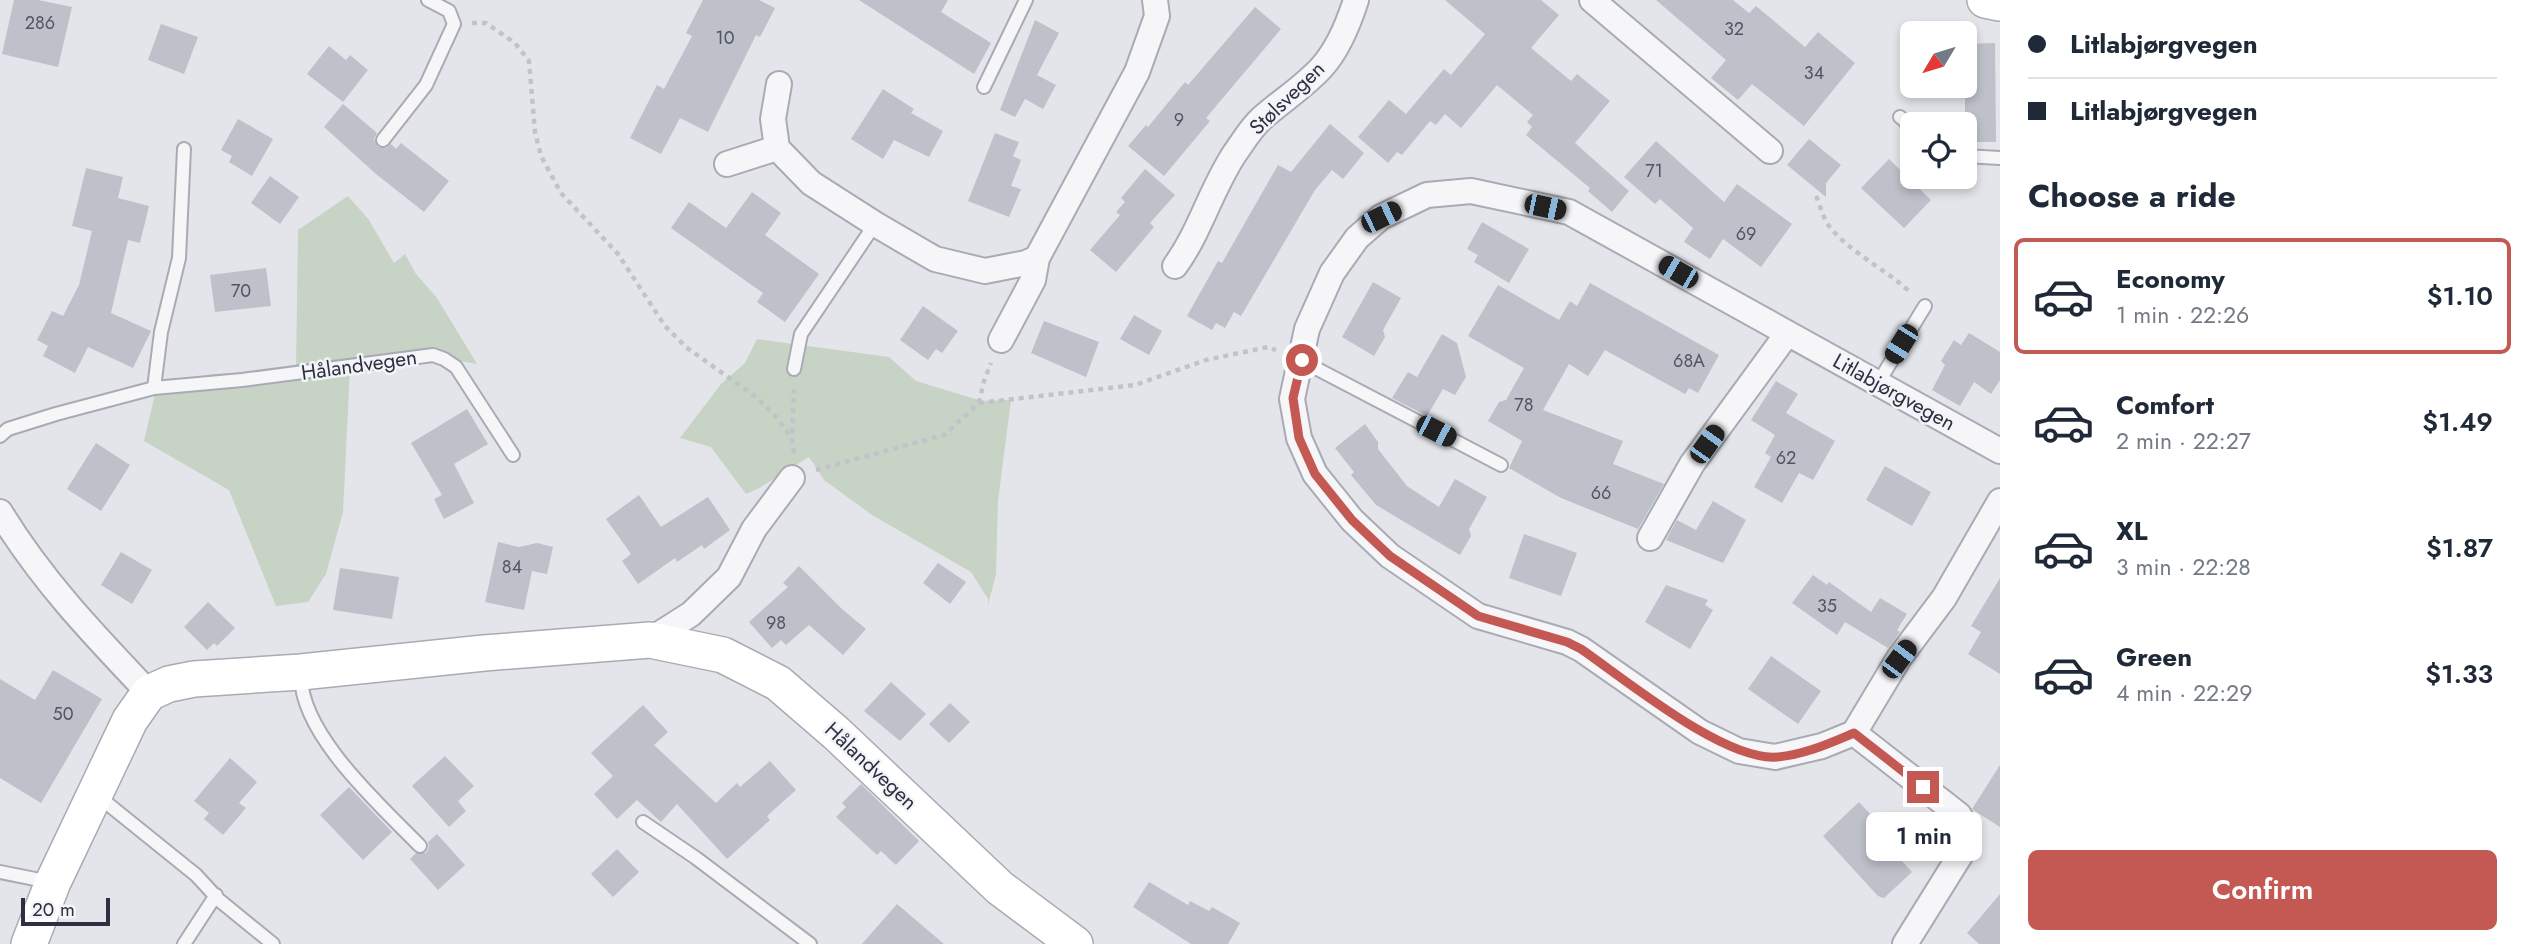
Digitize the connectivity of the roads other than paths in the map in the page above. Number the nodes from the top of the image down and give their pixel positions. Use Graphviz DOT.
graph roads {
  1 [pos="428,0"];
  2 [pos="1026,0"];
  3 [pos="1155,0"];
  4 [pos="1356,0"];
  5 [pos="1592,0"];
  6 [pos="1985,0"];
  7 [pos="2000,4"];
  8 [pos="779,84"];
  9 [pos="984,87"];
  10 [pos="383,140"];
  11 [pos="777,148"];
  12 [pos="184,149"];
  13 [pos="1770,151"];
  14 [pos="1977,157"];
  15 [pos="2000,158"];
  16 [pos="727,164"];
  17 [pos="874,224"];
  18 [pos="1037,258"];
  19 [pos="1175,266"];
  20 [pos="1925,306"];
  21 [pos="1787,334"];
  22 [pos="1001,340"];
  23 [pos="1302,360"];
  24 [pos="794,369"];
  25 [pos="1878,383"];
  26 [pos="154,388"];
  27 [pos="0,436"];
  28 [pos="2000,451"];
  29 [pos="513,455"];
  30 [pos="1501,465"];
  31 [pos="792,478"];
  32 [pos="2000,501"];
  33 [pos="2,518"];
  34 [pos="1994,528"];
  35 [pos="1650,538"];
  36 [pos="650,640"];
  37 [pos="301,672"];
  38 [pos="149,693"];
  39 [pos="1854,733"];
  40 [pos="95,793"];
  41 [pos="643,822"];
  42 [pos="420,846"];
  43 [pos="0,872"];
  44 [pos="53,882"];
  45 [pos="216,895"];
  46 [pos="1069,942"];
  47 [pos="29,944"];
  48 [pos="184,944"];
  49 [pos="273,944"];
  50 [pos="810,944"];
  51 [pos="1905,944"];
  1 -- 10 [label="lane"];
  2 -- 9 [label="lane"];
  3 -- 18 [label="street"];
  4 -- 19 [label="street, Stølsvegen"];
  5 -- 13 [label="street"];
  6 -- 7 [label="main road"];
  8 -- 11 [label="street"];
  11 -- 16 [label="street"];
  11 -- 17 [label="street"];
  12 -- 26 [label="lane"];
  14 -- 15 [label="lane"];
  17 -- 18 [label="street"];
  17 -- 24 [label="lane"];
  18 -- 22 [label="street"];
  20 -- 25 [label="lane"];
  21 -- 23 [label="street, Litlabjørgvegen"];
  21 -- 25 [label="street, Litlabjørgvegen"];
  21 -- 35 [label="street"];
  23 -- 30 [label="lane"];
  23 -- 39 [label="street, Litlabjørgvegen"];
  25 -- 28 [label="street, Litlabjørgvegen"];
  26 -- 27 [label="lane, Hålandvegen"];
  26 -- 29 [label="lane, Hålandvegen"];
  31 -- 36 [label="street, Hålandvegen"];
  32 -- 34 [label="street"];
  33 -- 38 [label="street"];
  34 -- 39 [label="street"];
  36 -- 37 [label="main road, Hålandvegen"];
  36 -- 46 [label="main road, Hålandvegen"];
  37 -- 38 [label="main road, Hålandvegen"];
  37 -- 42 [label="lane"];
  38 -- 40 [label="main road"];
  39 -- 51 [label="street"];
  40 -- 44 [label="main road"];
  40 -- 45 [label="lane"];
  41 -- 50 [label="lane"];
  43 -- 44 [label="lane"];
  44 -- 47 [label="main road"];
  45 -- 48 [label="lane"];
  45 -- 49 [label="lane"];
}
